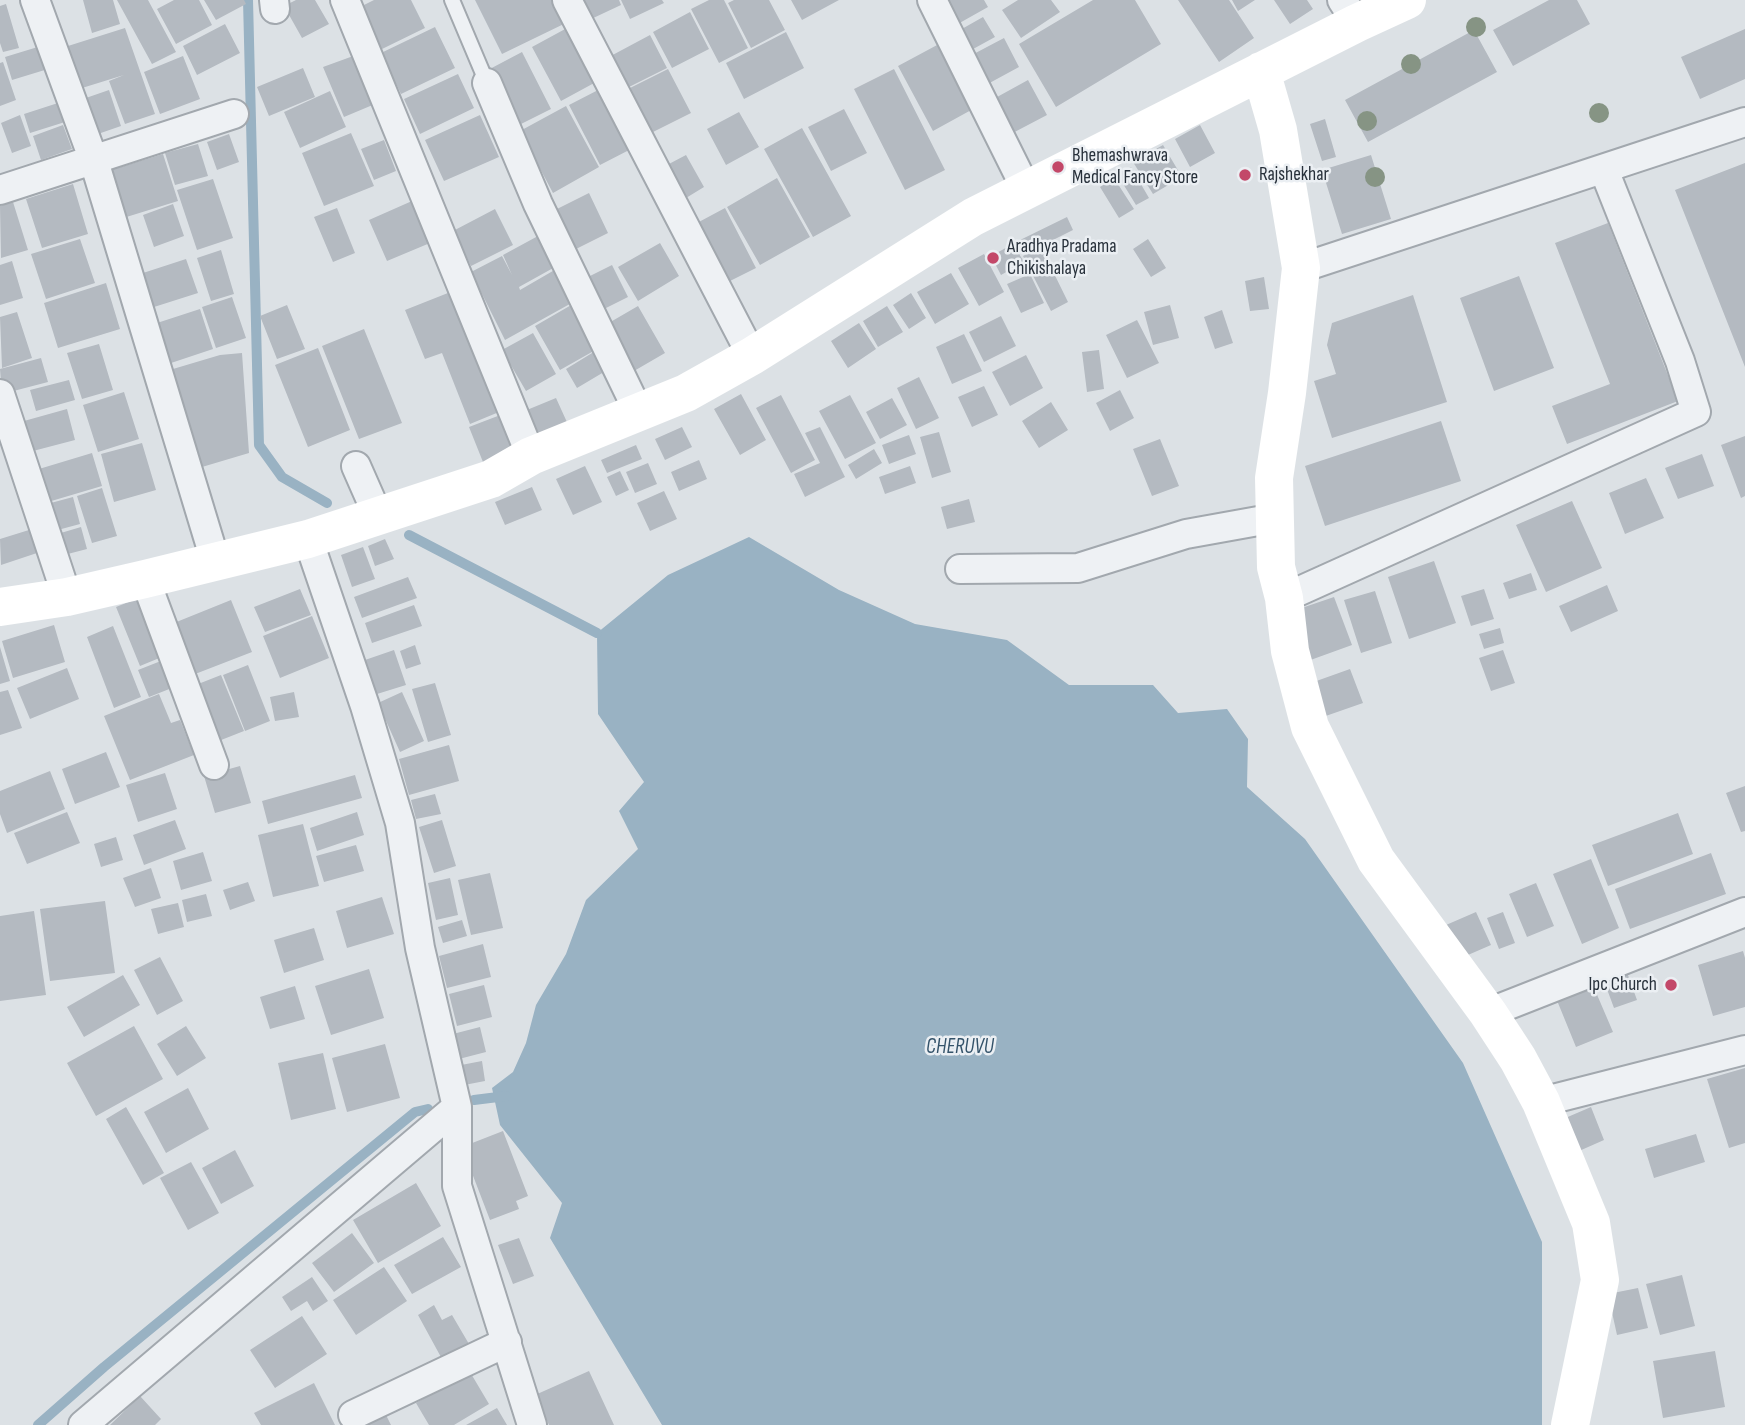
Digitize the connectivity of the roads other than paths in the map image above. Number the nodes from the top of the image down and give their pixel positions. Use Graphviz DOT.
graph roads {
  1 [pos="35,0"];
  2 [pos="345,0"];
  3 [pos="452,0"];
  4 [pos="567,0"];
  5 [pos="932,0"];
  6 [pos="1407,0"];
  7 [pos="1349,11"];
  8 [pos="1261,71"];
  9 [pos="487,83"];
  10 [pos="234,114"];
  11 [pos="1745,122"];
  12 [pos="94,161"];
  13 [pos="1604,170"];
  14 [pos="0,190"];
  15 [pos="1027,191"];
  16 [pos="1301,268"];
  17 [pos="752,356"];
  18 [pos="0,394"];
  19 [pos="639,413"];
  20 [pos="5,427"];
  21 [pos="531,456"];
  22 [pos="356,466"];
  23 [pos="378,516"];
  24 [pos="1275,517"];
  25 [pos="308,538"];
  26 [pos="215,560"];
  27 [pos="960,569"];
  28 [pos="145,579"];
  29 [pos="67,597"];
  30 [pos="1284,598"];
  31 [pos="0,607"];
  32 [pos="214,765"];
  33 [pos="1745,912"];
  34 [pos="1488,1013"];
  35 [pos="1745,1050"];
  36 [pos="1541,1102"];
  37 [pos="457,1107"];
  38 [pos="507,1342"];
  39 [pos="353,1415"];
  40 [pos="83,1425"];
  41 [pos="532,1425"];
  42 [pos="1570,1425"];
  1 -- 12 [label="street"];
  2 -- 21 [label="street"];
  3 -- 9 [label="lane"];
  4 -- 17 [label="street"];
  5 -- 15 [label="street"];
  6 -- 7 [label="main road"];
  7 -- 8 [label="main road"];
  8 -- 15 [label="main road"];
  8 -- 16 [label="main road"];
  9 -- 19 [label="street"];
  10 -- 12 [label="street"];
  11 -- 13 [label="street"];
  12 -- 14 [label="street"];
  12 -- 26 [label="street"];
  13 -- 16 [label="street"];
  13 -- 30 [label="street"];
  15 -- 17 [label="main road"];
  16 -- 24 [label="main road"];
  17 -- 19 [label="main road"];
  18 -- 20 [label="street"];
  19 -- 21 [label="main road"];
  20 -- 29 [label="street"];
  21 -- 23 [label="main road"];
  22 -- 23 [label="street"];
  23 -- 25 [label="main road"];
  24 -- 27 [label="street"];
  24 -- 30 [label="main road"];
  25 -- 26 [label="main road"];
  25 -- 37 [label="street"];
  26 -- 28 [label="main road"];
  28 -- 29 [label="main road"];
  28 -- 32 [label="street"];
  29 -- 31 [label="main road"];
  30 -- 34 [label="main road"];
  33 -- 34 [label="street"];
  34 -- 36 [label="main road"];
  35 -- 36 [label="street"];
  36 -- 42 [label="main road"];
  37 -- 38 [label="street"];
  37 -- 40 [label="street"];
  38 -- 39 [label="street"];
  38 -- 41 [label="street"];
}
